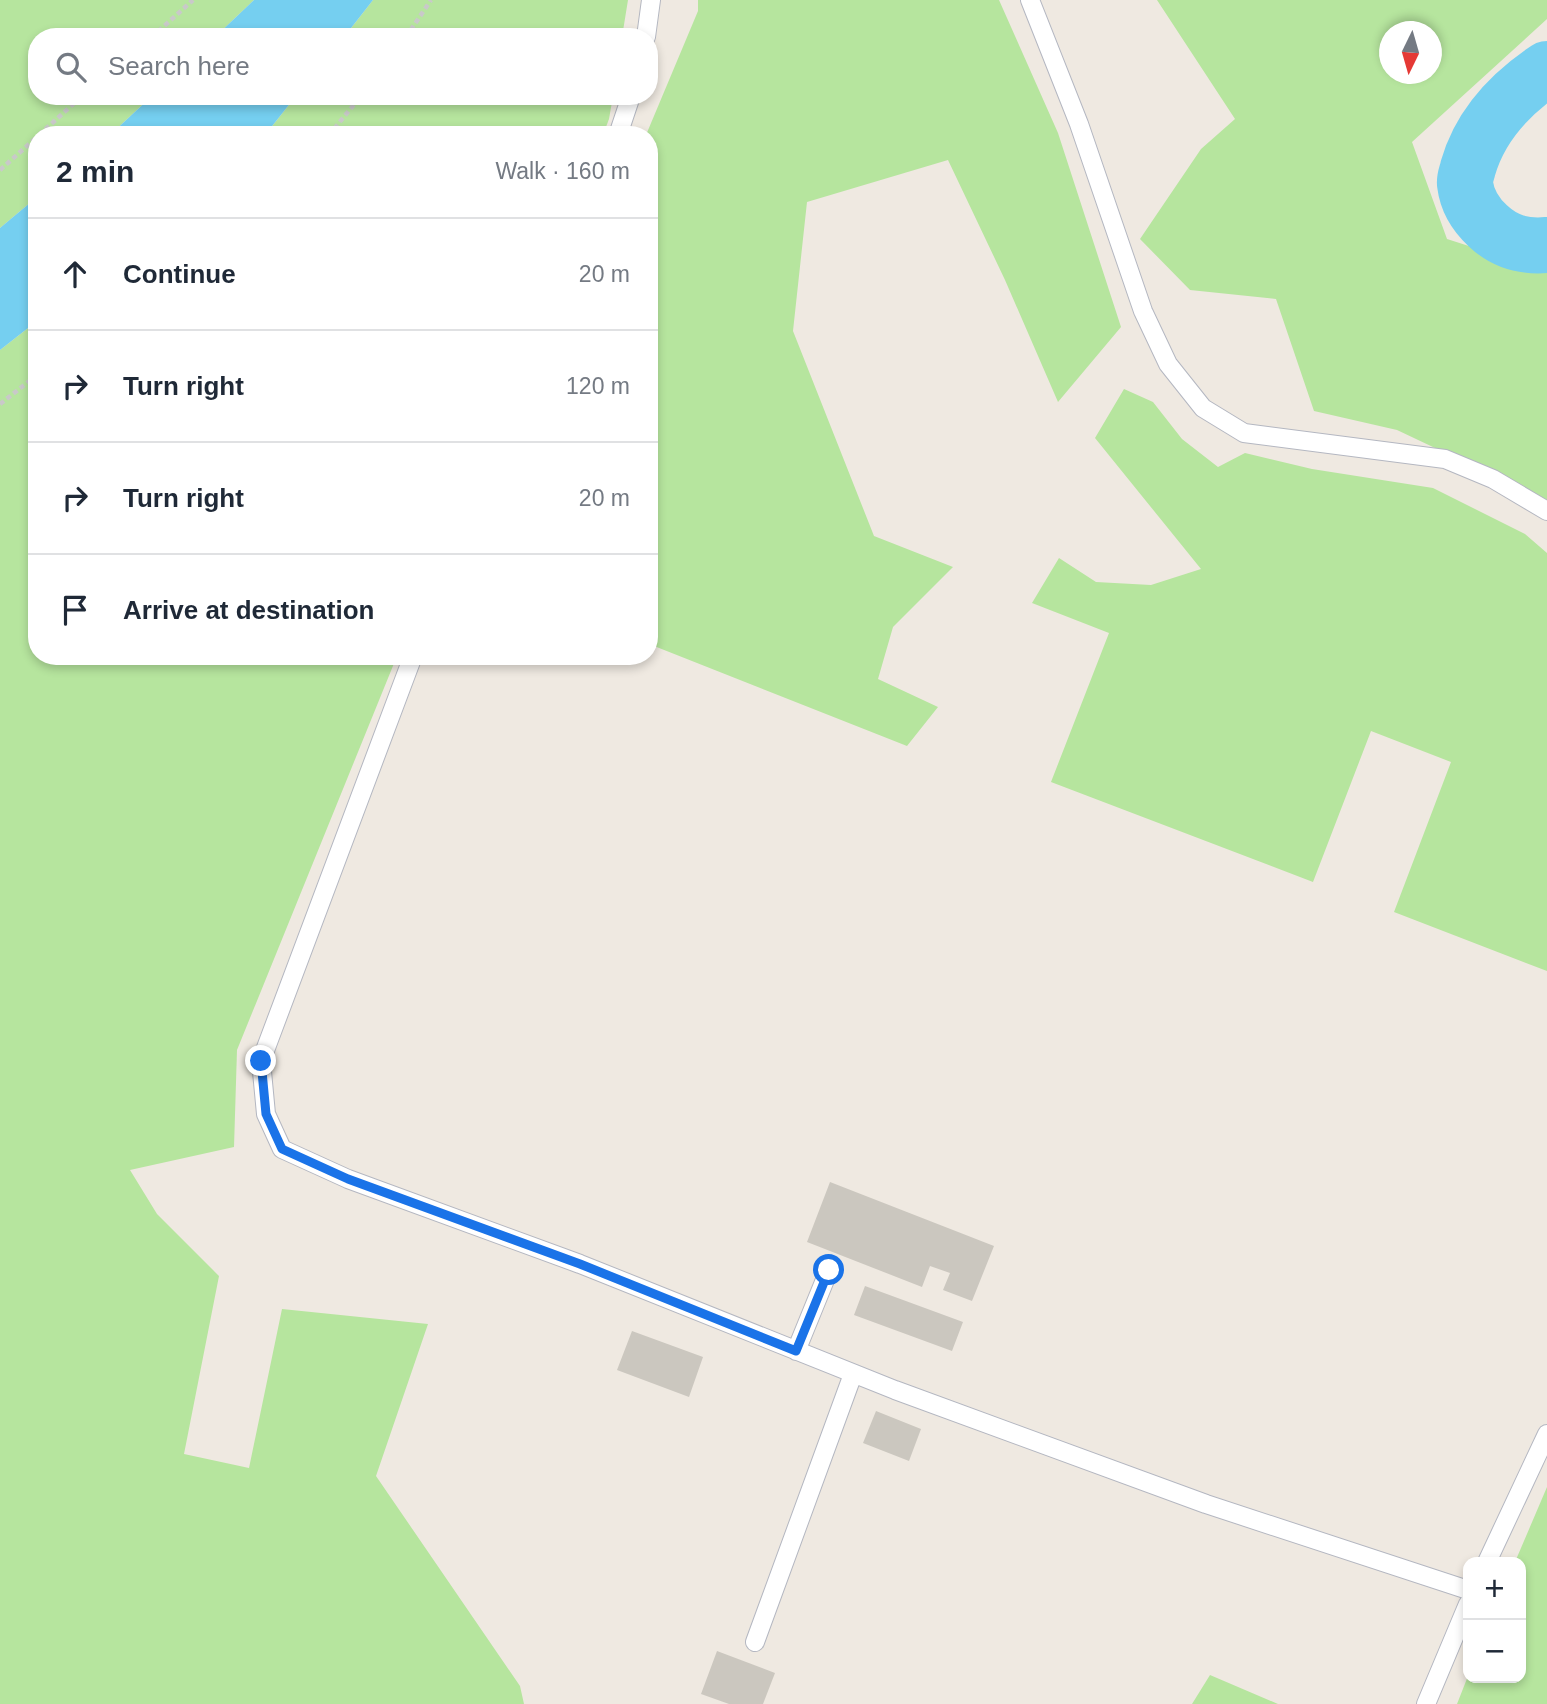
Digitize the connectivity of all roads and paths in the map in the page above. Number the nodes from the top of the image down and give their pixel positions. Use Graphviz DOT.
graph roads {
  1 [pos="193,0"];
  2 [pos="432,0"];
  3 [pos="651,0"];
  4 [pos="1030,0"];
  5 [pos="162,28"];
  6 [pos="412,28"];
  7 [pos="647,28"];
  8 [pos="72,105"];
  9 [pos="354,105"];
  10 [pos="628,105"];
  11 [pos="49,126"];
  12 [pos="336,126"];
  13 [pos="621,126"];
  14 [pos="28,145"];
  15 [pos="0,170"];
  16 [pos="28,382"];
  17 [pos="0,404"];
  18 [pos="1547,510"];
  19 [pos="410,665"];
  20 [pos="829,1270"];
  21 [pos="796,1351"];
  22 [pos="853,1374"];
  23 [pos="1547,1434"];
  24 [pos="1489,1557"];
  25 [pos="1463,1588"];
  26 [pos="1463,1616"];
  27 [pos="755,1642"];
  28 [pos="1426,1704"];
  1 -- 5 [label="path"];
  2 -- 6 [label="path"];
  3 -- 7 [label="lane"];
  4 -- 18 [label="lane"];
  8 -- 11 [label="path"];
  9 -- 12 [label="path"];
  10 -- 13 [label="lane"];
  14 -- 15 [label="path"];
  16 -- 17 [label="path"];
  19 -- 21 [label="lane"];
  20 -- 21 [label="lane"];
  21 -- 22 [label="lane"];
  22 -- 25 [label="lane"];
  22 -- 27 [label="lane"];
  23 -- 24 [label="lane"];
  26 -- 28 [label="lane"];
}
